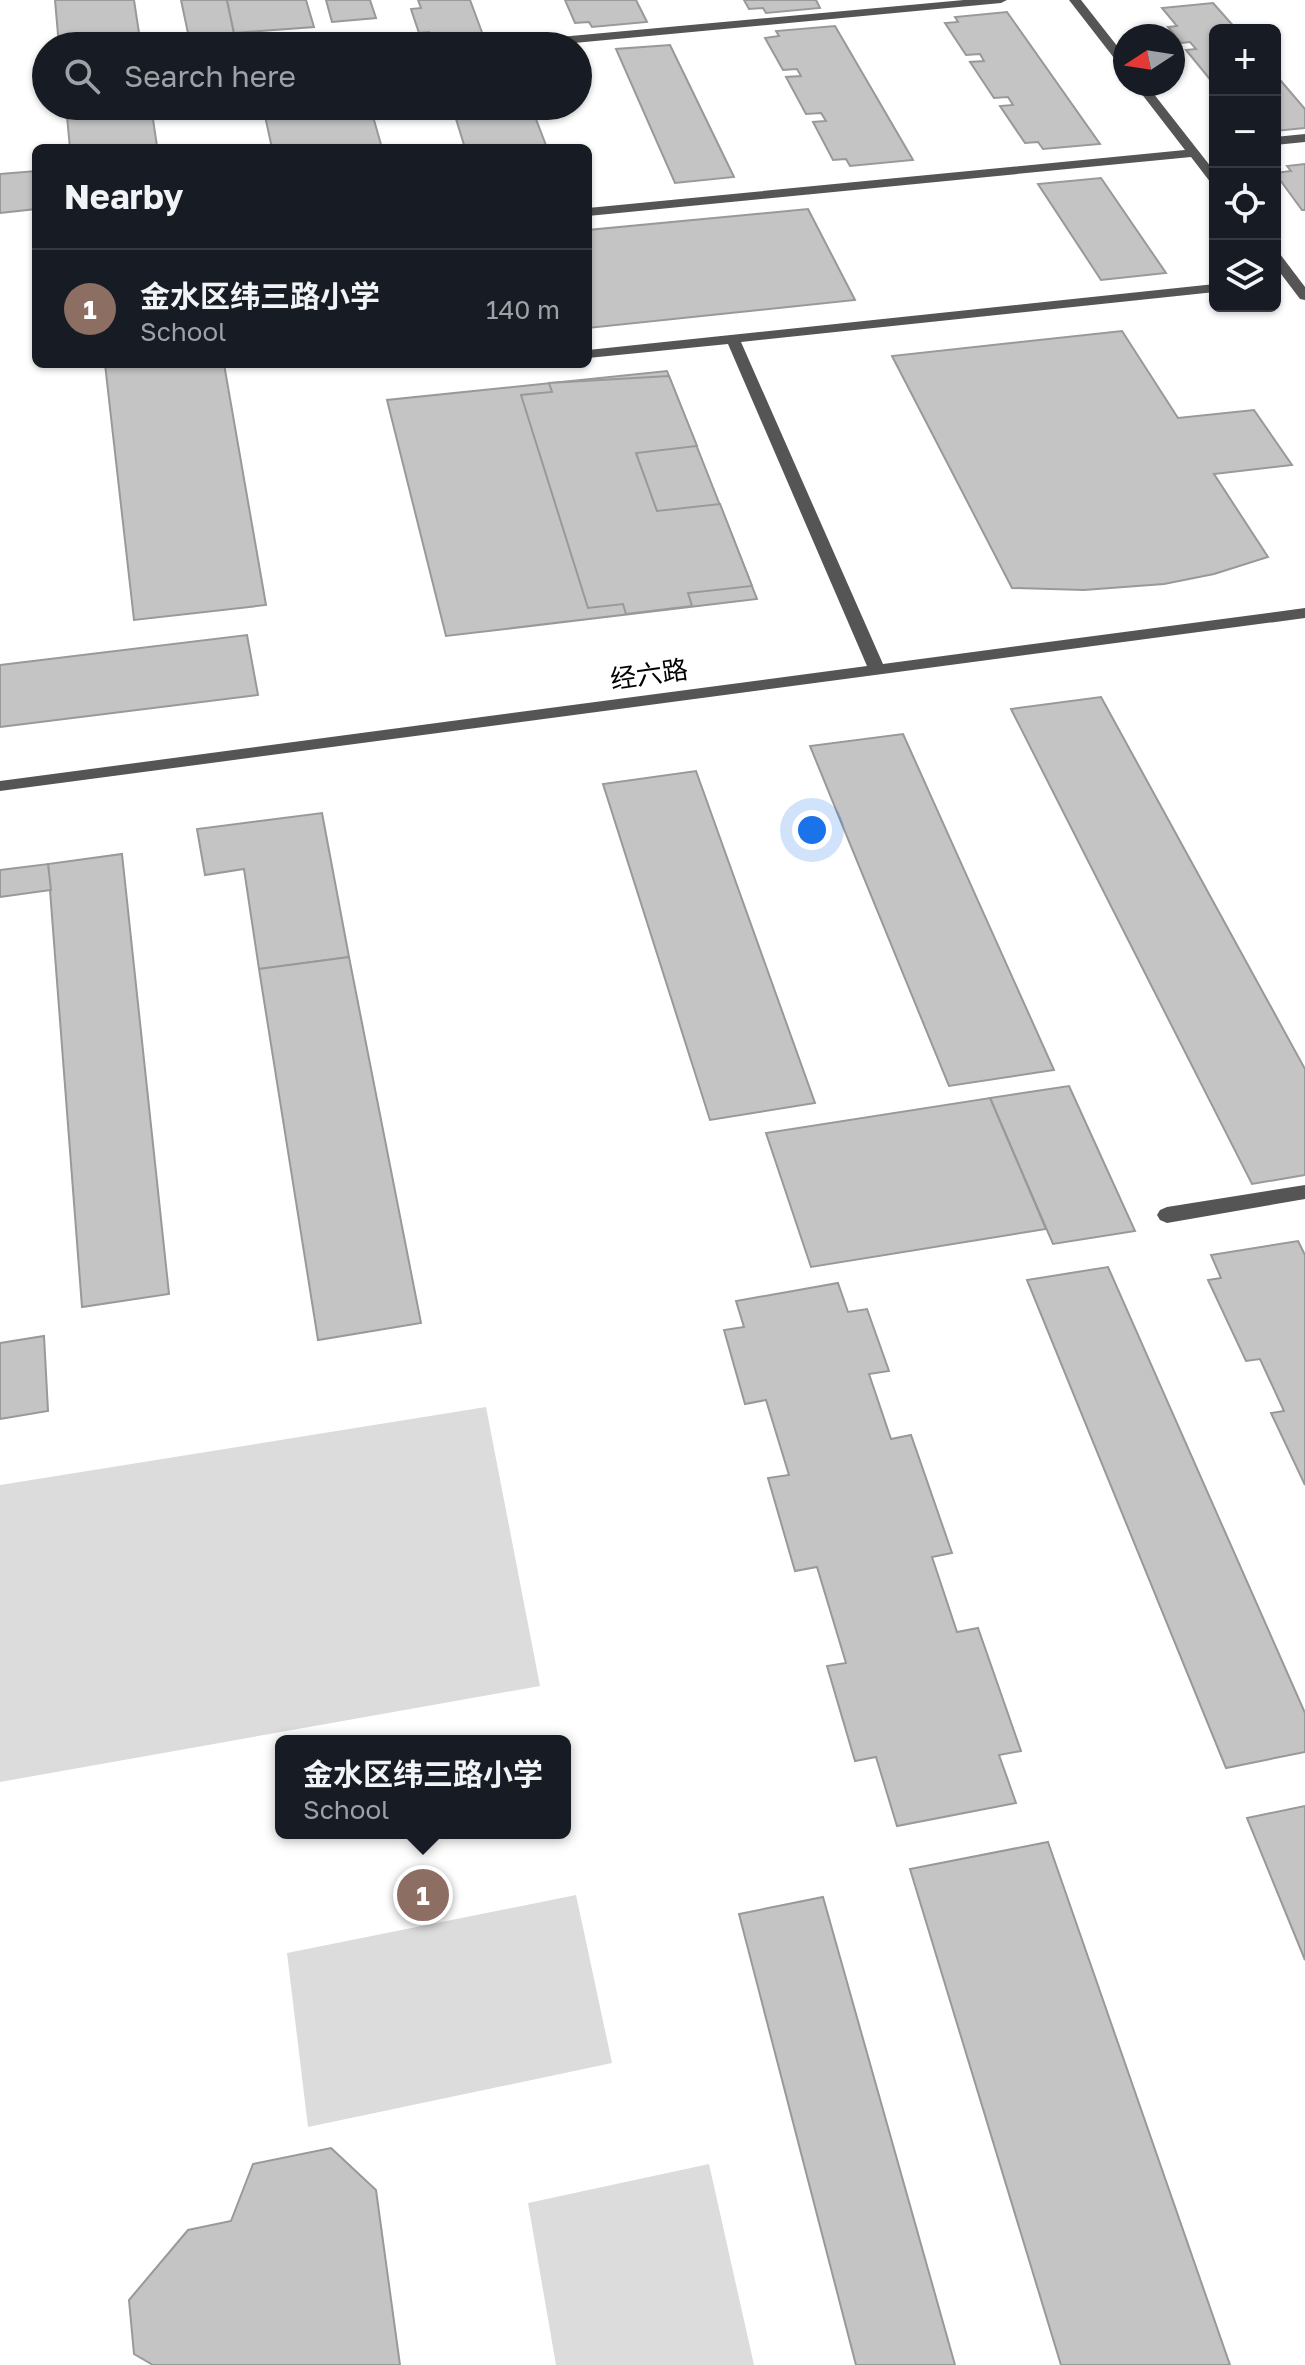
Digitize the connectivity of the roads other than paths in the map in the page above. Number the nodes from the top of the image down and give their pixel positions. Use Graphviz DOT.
graph roads {
  1 [pos="1001,0"];
  2 [pos="1075,0"];
  3 [pos="592,38"];
  4 [pos="1113,49"];
  5 [pos="1150,96"];
  6 [pos="1305,138"];
  7 [pos="1281,140"];
  8 [pos="1196,150"];
  9 [pos="1209,171"];
  10 [pos="592,212"];
  11 [pos="1281,265"];
  12 [pos="1293,280"];
  13 [pos="1281,281"];
  14 [pos="1209,289"];
  15 [pos="1305,296"];
  16 [pos="733,339"];
  17 [pos="592,354"];
  18 [pos="1305,613"];
  19 [pos="877,670"];
  20 [pos="0,786"];
  21 [pos="1305,1192"];
  22 [pos="1167,1215"];
  1 -- 3 [label="street"];
  2 -- 4 [label="street"];
  5 -- 8 [label="street"];
  6 -- 7 [label="street"];
  8 -- 9 [label="street"];
  8 -- 10 [label="street"];
  11 -- 12 [label="street"];
  12 -- 13 [label="street"];
  12 -- 15 [label="street"];
  14 -- 16 [label="street"];
  16 -- 17 [label="street"];
  16 -- 19 [label="street"];
  18 -- 19 [label="street, 经六路"];
  19 -- 20 [label="street, 经六路"];
  21 -- 22 [label="street"];
}
